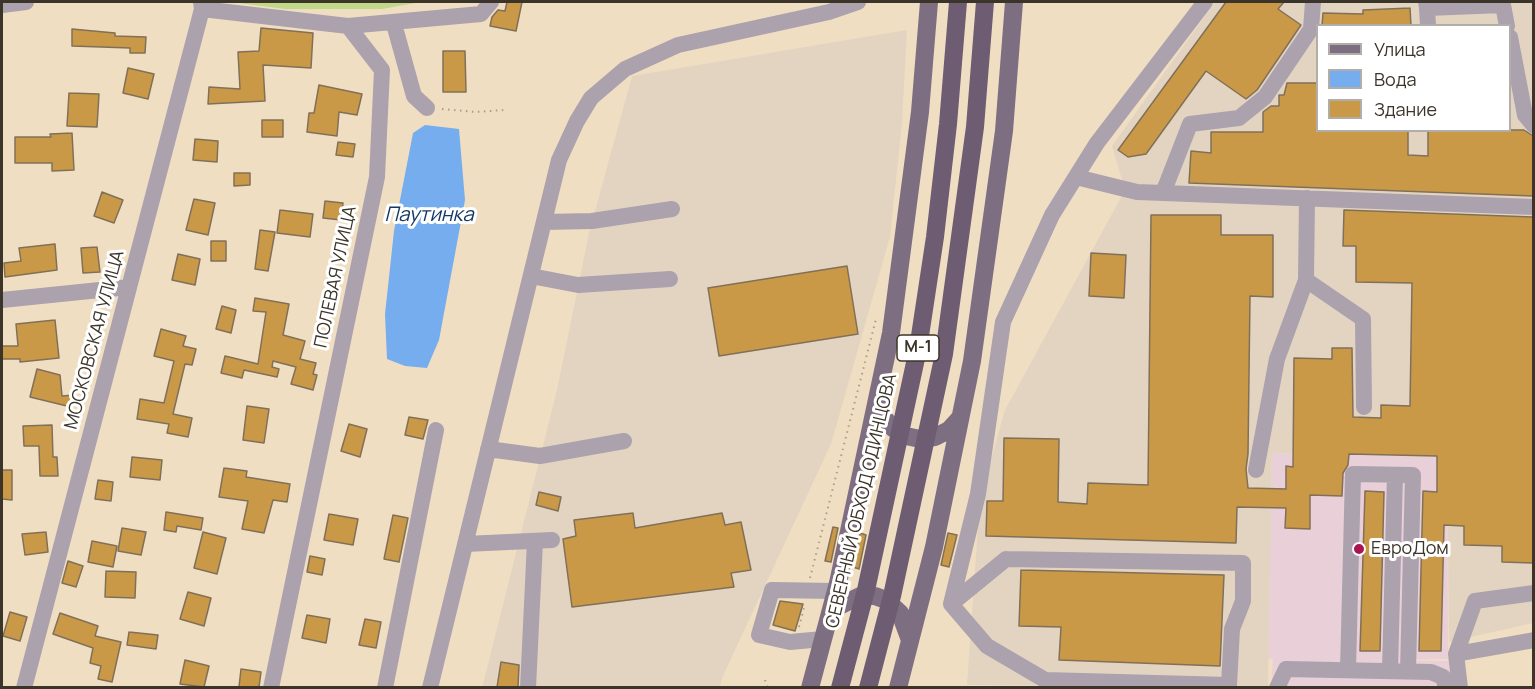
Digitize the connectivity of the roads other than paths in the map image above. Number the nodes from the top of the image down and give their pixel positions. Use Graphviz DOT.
graph roads {
  1 [pos="26,2"];
  2 [pos="490,2"];
  3 [pos="858,2"];
  4 [pos="929,2"];
  5 [pos="958,2"];
  6 [pos="985,2"];
  7 [pos="1014,2"];
  8 [pos="1205,2"];
  9 [pos="1313,2"];
  10 [pos="2,5"];
  11 [pos="202,5"];
  12 [pos="1426,5"];
  13 [pos="394,24"];
  14 [pos="1428,24"];
  15 [pos="1507,24"];
  16 [pos="348,26"];
  17 [pos="1511,50"];
  18 [pos="427,108"];
  19 [pos="1522,119"];
  20 [pos="1076,177"];
  21 [pos="1163,193"];
  22 [pos="1307,198"];
  23 [pos="1533,207"];
  24 [pos="672,208"];
  25 [pos="544,222"];
  26 [pos="531,276"];
  27 [pos="670,279"];
  28 [pos="1306,280"];
  29 [pos="129,287"];
  30 [pos="2,300"];
  31 [pos="877,403"];
  32 [pos="1364,407"];
  33 [pos="959,419"];
  34 [pos="436,430"];
  35 [pos="624,441"];
  36 [pos="488,449"];
  37 [pos="1256,470"];
  38 [pos="1395,475"];
  39 [pos="465,544"];
  40 [pos="835,591"];
  41 [pos="1533,593"];
  42 [pos="951,604"];
  43 [pos="831,610"];
  44 [pos="823,639"];
  45 [pos="910,640"];
  46 [pos="1533,640"];
  47 [pos="1456,654"];
  48 [pos="1348,670"];
  49 [pos="1390,671"];
  50 [pos="1408,671"];
  51 [pos="24,687"];
  52 [pos="271,687"];
  53 [pos="385,687"];
  54 [pos="430,687"];
  55 [pos="528,687"];
  56 [pos="810,687"];
  57 [pos="840,687"];
  58 [pos="868,687"];
  59 [pos="898,687"];
  60 [pos="1277,687"];
  61 [pos="1446,687"];
  62 [pos="1460,687"];
  1 -- 10 [label="street"];
  2 -- 13 [label="street"];
  3 -- 25 [label="street"];
  4 -- 31 [label="main road"];
  5 -- 57 [label="highway, СЕВЕРНЫЙ ОБХОД ОДИНЦОВА / М-1, bridge"];
  6 -- 58 [label="highway, М-1, bridge"];
  7 -- 33 [label="main road"];
  8 -- 20 [label="street"];
  9 -- 21 [label="street"];
  11 -- 16 [label="street"];
  11 -- 29 [label="street, МОСКОВСКАЯ УЛИЦА"];
  12 -- 14 [label="street"];
  12 -- 15 [label="street"];
  13 -- 16 [label="street"];
  13 -- 18 [label="street"];
  16 -- 52 [label="street, ПОЛЕВАЯ УЛИЦА"];
  17 -- 19 [label="street"];
  20 -- 21 [label="street"];
  20 -- 42 [label="street"];
  21 -- 22 [label="street"];
  22 -- 23 [label="street"];
  22 -- 28 [label="street"];
  24 -- 25 [label="street"];
  25 -- 26 [label="street"];
  26 -- 27 [label="street"];
  26 -- 36 [label="street"];
  28 -- 32 [label="street"];
  28 -- 37 [label="street"];
  29 -- 30 [label="street"];
  29 -- 51 [label="street, МОСКОВСКАЯ УЛИЦА"];
  31 -- 33 [label="main road"];
  31 -- 40 [label="main road"];
  33 -- 45 [label="main road"];
  34 -- 53 [label="street"];
  35 -- 36 [label="street"];
  36 -- 39 [label="street"];
  38 -- 48 [label="street"];
  38 -- 49 [label="street"];
  38 -- 50 [label="street"];
  39 -- 54 [label="street"];
  39 -- 55 [label="street"];
  40 -- 43 [label="main road"];
  40 -- 44 [label="street"];
  41 -- 47 [label="street"];
  42 -- 42 [label="street"];
  43 -- 44 [label="main road"];
  43 -- 45 [label="main road"];
  44 -- 56 [label="main road"];
  45 -- 59 [label="main road"];
  46 -- 47 [label="street"];
  47 -- 62 [label="street"];
  48 -- 49 [label="street"];
  48 -- 60 [label="street"];
  49 -- 50 [label="street"];
  50 -- 61 [label="street"];
}
